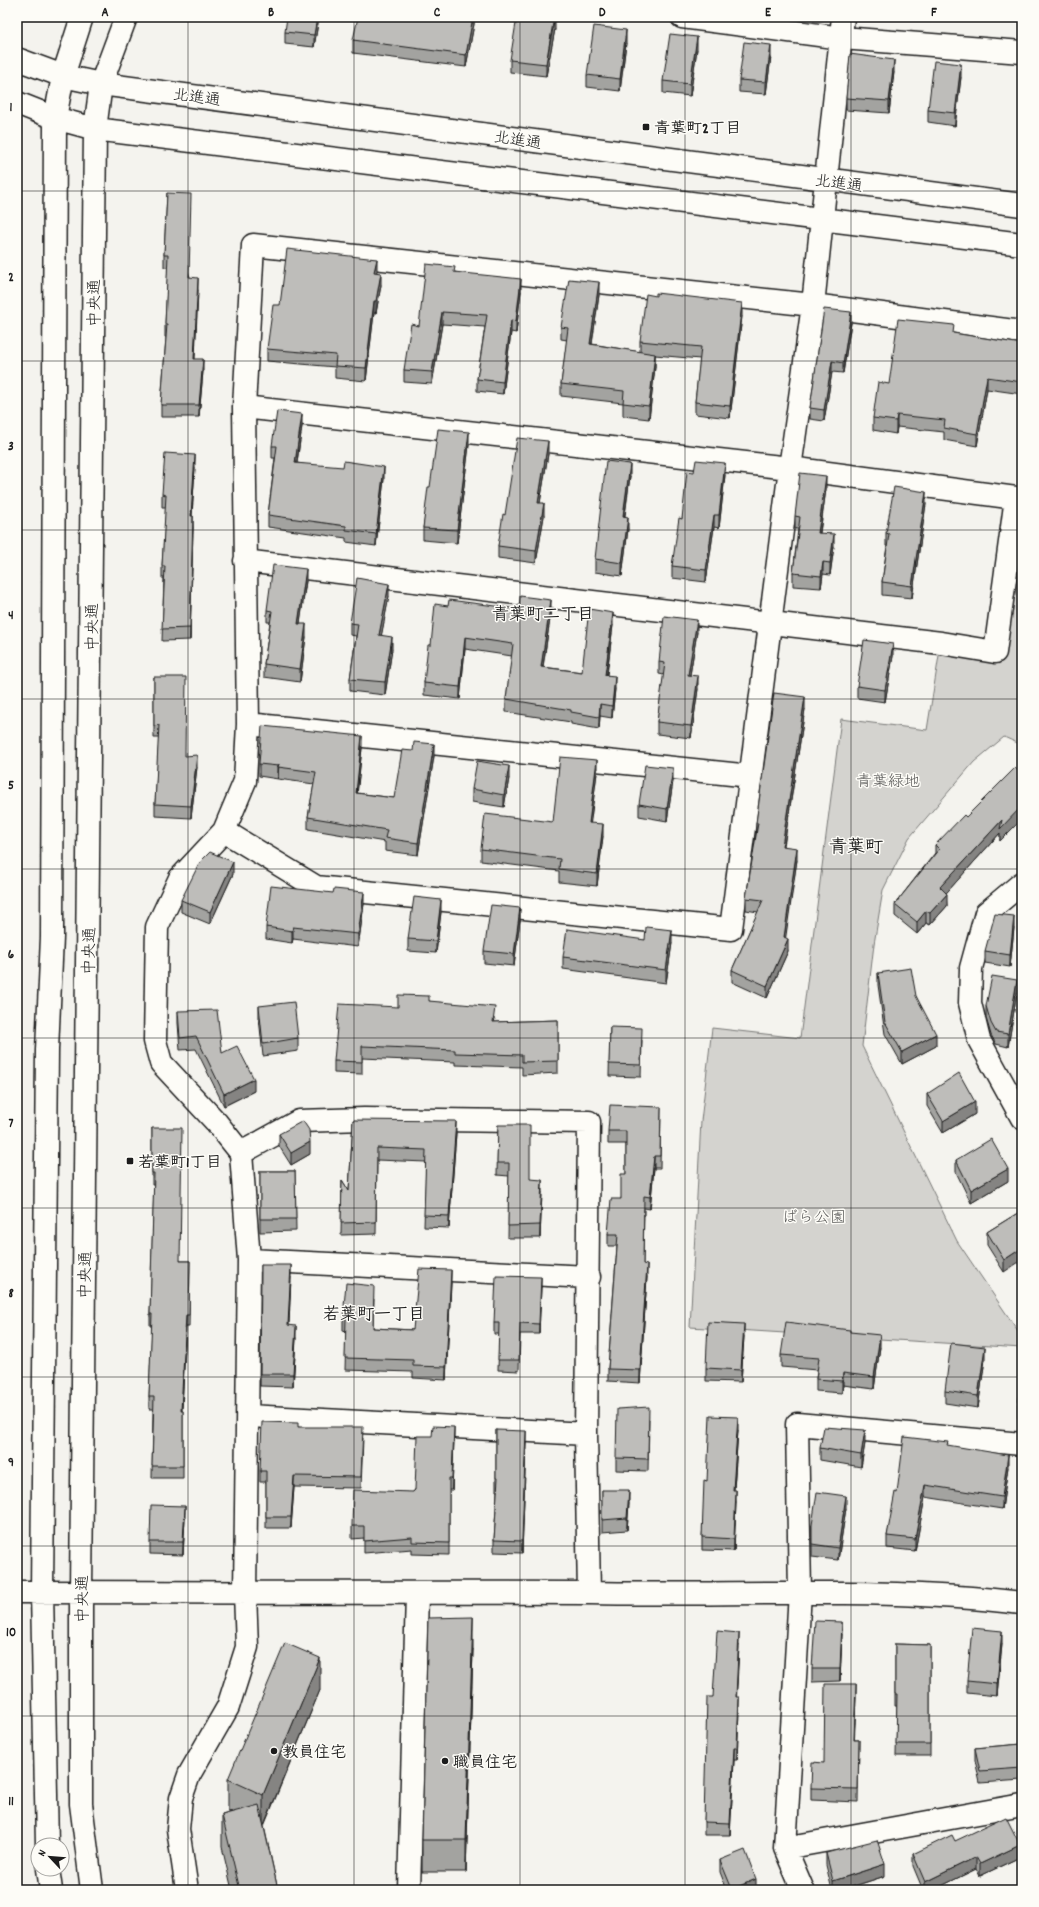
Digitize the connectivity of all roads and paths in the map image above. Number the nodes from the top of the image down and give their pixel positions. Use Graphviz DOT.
graph roads {
  1 [pos="82,17"];
  2 [pos="126,17"];
  3 [pos="682,17"];
  4 [pos="842,27"];
  5 [pos="1022,52"];
  6 [pos="17,59"];
  7 [pos="63,76"];
  8 [pos="101,84"];
  9 [pos="17,103"];
  10 [pos="56,118"];
  11 [pos="95,129"];
  12 [pos="827,180"];
  13 [pos="1022,205"];
  14 [pos="822,219"];
  15 [pos="1022,244"];
  16 [pos="813,305"];
  17 [pos="1022,332"];
  18 [pos="244,407"];
  19 [pos="790,468"];
  20 [pos="1019,498"];
  21 [pos="245,561"];
  22 [pos="772,623"];
  23 [pos="248,724"];
  24 [pos="751,776"];
  25 [pos="224,831"];
  26 [pos="1022,883"];
  27 [pos="1022,1118"];
  28 [pos="241,1153"];
  29 [pos="249,1260"];
  30 [pos="589,1277"];
  31 [pos="248,1416"];
  32 [pos="586,1434"];
  33 [pos="1022,1444"];
  34 [pos="17,1592"];
  35 [pos="42,1592"];
  36 [pos="81,1592"];
  37 [pos="800,1592"];
  38 [pos="246,1593"];
  39 [pos="589,1593"];
  40 [pos="417,1594"];
  41 [pos="1022,1603"];
  42 [pos="1022,1805"];
  43 [pos="47,1837"];
  44 [pos="785,1848"];
  45 [pos="49,1877"];
  46 [pos="51,1890"];
  47 [pos="92,1890"];
  48 [pos="187,1890"];
  49 [pos="409,1890"];
  50 [pos="803,1890"];
  1 -- 7 [label="street"];
  2 -- 8 [label="street, 中央通"];
  3 -- 4 [label="street"];
  4 -- 5 [label="street"];
  4 -- 12 [label="street"];
  6 -- 7 [label="street, 北進通"];
  7 -- 8 [label="street, 北進通"];
  7 -- 10 [label="street"];
  8 -- 11 [label="street, 中央通"];
  8 -- 12 [label="street, 北進通"];
  9 -- 10 [label="street"];
  10 -- 11 [label="street"];
  10 -- 35 [label="street"];
  11 -- 14 [label="street"];
  11 -- 36 [label="street, 中央通"];
  12 -- 13 [label="street, 北進通"];
  12 -- 14 [label="street"];
  14 -- 15 [label="street"];
  14 -- 16 [label="street"];
  16 -- 17 [label="street"];
  16 -- 18 [label="street"];
  16 -- 19 [label="street"];
  18 -- 19 [label="street"];
  18 -- 21 [label="street"];
  19 -- 20 [label="street"];
  19 -- 22 [label="street"];
  20 -- 22 [label="street"];
  21 -- 22 [label="street"];
  21 -- 23 [label="street"];
  22 -- 24 [label="street"];
  23 -- 24 [label="street"];
  23 -- 25 [label="street"];
  24 -- 25 [label="street"];
  25 -- 28 [label="street"];
  26 -- 27 [label="street"];
  28 -- 29 [label="street"];
  28 -- 30 [label="street"];
  29 -- 30 [label="street"];
  29 -- 31 [label="street"];
  30 -- 32 [label="street"];
  31 -- 32 [label="street"];
  31 -- 38 [label="street"];
  32 -- 39 [label="street"];
  33 -- 37 [label="street"];
  34 -- 35 [label="street"];
  35 -- 36 [label="street"];
  35 -- 43 [label="street"];
  36 -- 38 [label="street"];
  36 -- 47 [label="street, 中央通"];
  37 -- 39 [label="street"];
  37 -- 41 [label="street"];
  37 -- 44 [label="street"];
  38 -- 40 [label="street"];
  38 -- 48 [label="street"];
  39 -- 40 [label="street"];
  40 -- 49 [label="street"];
  42 -- 44 [label="street"];
  44 -- 50 [label="street"];
  45 -- 46 [label="street"];
}
